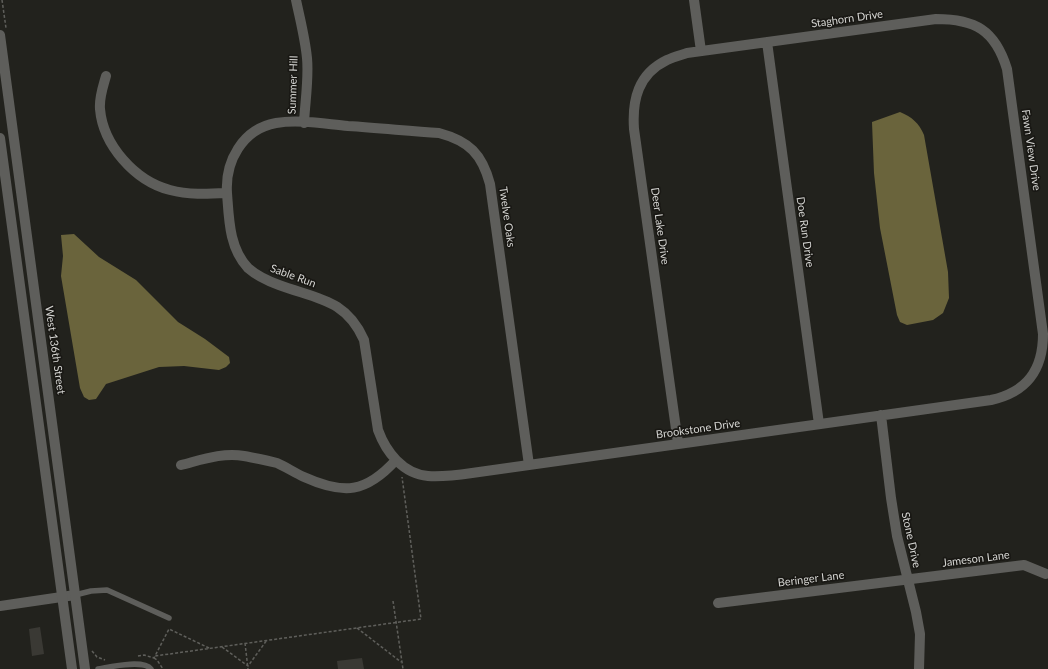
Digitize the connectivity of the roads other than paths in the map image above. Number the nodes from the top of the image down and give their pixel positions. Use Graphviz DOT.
graph roads {
  1 [pos="296,0"];
  2 [pos="694,0"];
  3 [pos="0,35"];
  4 [pos="991,38"];
  5 [pos="767,42"];
  6 [pos="701,51"];
  7 [pos="106,76"];
  8 [pos="304,123"];
  9 [pos="0,138"];
  10 [pos="227,193"];
  11 [pos="1006,396"];
  12 [pos="881,415"];
  13 [pos="819,424"];
  14 [pos="678,443"];
  15 [pos="394,462"];
  16 [pos="529,464"];
  17 [pos="181,466"];
  18 [pos="1046,574"];
  19 [pos="907,579"];
  20 [pos="76,596"];
  21 [pos="62,597"];
  22 [pos="718,603"];
  23 [pos="0,606"];
  24 [pos="169,618"];
  25 [pos="72,669"];
  26 [pos="85,669"];
  27 [pos="98,669"];
  28 [pos="151,669"];
  29 [pos="919,669"];
  1 -- 8 [label="street, Summer Hill"];
  2 -- 6 [label="street"];
  3 -- 20 [label="street, West 136th Street"];
  4 -- 5 [label="street, Staghorn Drive"];
  4 -- 11 [label="street, Fawn View Drive"];
  5 -- 6 [label="street, Staghorn Drive"];
  5 -- 13 [label="street, Doe Run Drive"];
  6 -- 14 [label="street, Deer Lake Drive"];
  7 -- 10 [label="street"];
  8 -- 10 [label="street, Sable Run"];
  8 -- 16 [label="street, Twelve Oaks"];
  9 -- 21 [label="street"];
  10 -- 15 [label="street, Sable Run"];
  11 -- 12 [label="street, Brookstone Drive"];
  12 -- 13 [label="street, Brookstone Drive"];
  12 -- 19 [label="street, Stone Drive"];
  13 -- 14 [label="street, Brookstone Drive"];
  14 -- 16 [label="street, Brookstone Drive"];
  15 -- 16 [label="street, Brookstone Drive"];
  15 -- 17 [label="street"];
  18 -- 19 [label="street, Jameson Lane"];
  19 -- 22 [label="street, Beringer Lane"];
  19 -- 29 [label="street, Stone Drive"];
  20 -- 21 [label="street"];
  20 -- 24 [label="lane"];
  20 -- 26 [label="street, West 136th Street"];
  21 -- 23 [label="street"];
  21 -- 25 [label="street"];
  27 -- 28 [label="lane"];
}
